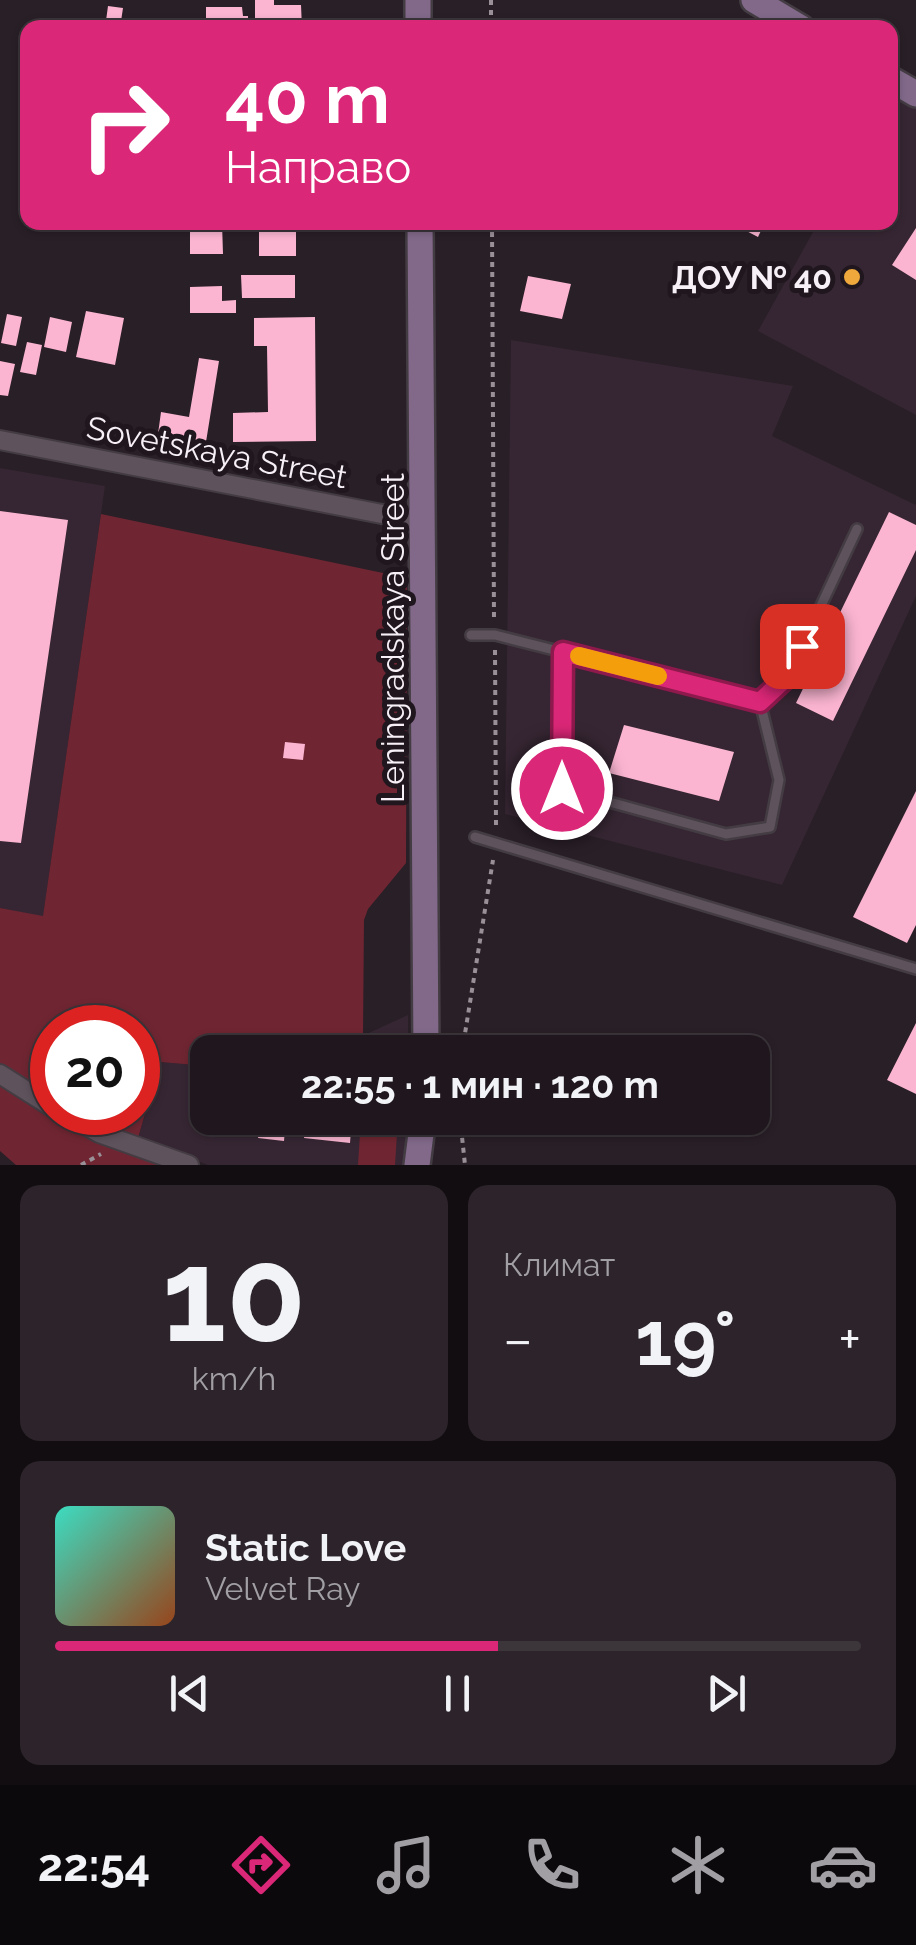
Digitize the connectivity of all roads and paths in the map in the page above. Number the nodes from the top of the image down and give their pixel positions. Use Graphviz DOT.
graph roads {
  1 [pos="754,0"];
  2 [pos="788,20"];
  3 [pos="420,230"];
  4 [pos="0,440"];
  5 [pos="424,522"];
  6 [pos="857,529"];
  7 [pos="471,635"];
  8 [pos="563,652"];
  9 [pos="760,702"];
  10 [pos="475,838"];
  11 [pos="916,969"];
  12 [pos="426,1035"];
  13 [pos="0,1074"];
  14 [pos="30,1093"];
  15 [pos="104,1135"];
  16 [pos="420,1135"];
  17 [pos="462,1135"];
  18 [pos="188,1165"];
  19 [pos="417,1165"];
  20 [pos="466,1165"];
  1 -- 2 [label="main road"];
  3 -- 5 [label="main road, Leningradskaya Street"];
  4 -- 5 [label="street, Sovetskaya Street"];
  5 -- 12 [label="main road, Leningradskaya Street"];
  6 -- 9 [label="lane"];
  7 -- 8 [label="lane"];
  8 -- 9 [label="lane"];
  8 -- 9 [label="lane"];
  10 -- 11 [label="lane"];
  13 -- 14 [label="street"];
  15 -- 18 [label="street"];
  16 -- 19 [label="main road"];
  17 -- 20 [label="path"];
}
